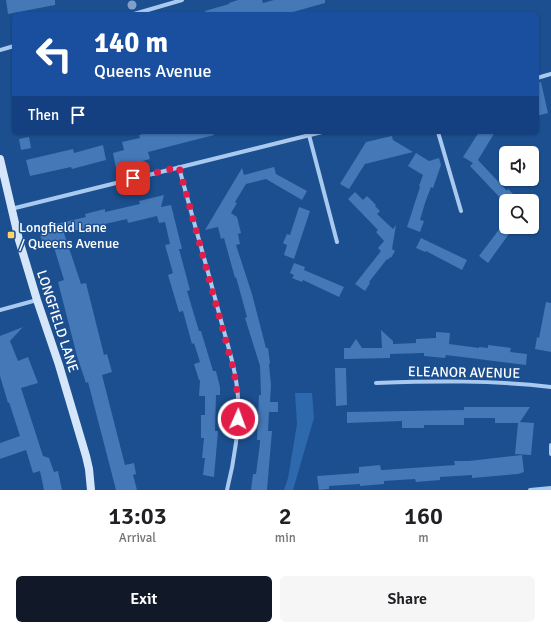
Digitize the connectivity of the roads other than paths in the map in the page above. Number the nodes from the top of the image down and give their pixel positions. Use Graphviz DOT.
graph roads {
  1 [pos="182,0"];
  2 [pos="141,12"];
  3 [pos="12,47"];
  4 [pos="0,50"];
  5 [pos="551,74"];
  6 [pos="539,77"];
  7 [pos="313,134"];
  8 [pos="439,134"];
  9 [pos="309,135"];
  10 [pos="0,159"];
  11 [pos="179,167"];
  12 [pos="11,209"];
  13 [pos="461,211"];
  14 [pos="337,242"];
  15 [pos="37,300"];
  16 [pos="0,310"];
  17 [pos="376,383"];
  18 [pos="551,387"];
  19 [pos="551,445"];
  20 [pos="551,454"];
  21 [pos="551,488"];
  22 [pos="91,490"];
  23 [pos="227,490"];
  24 [pos="530,490"];
  1 -- 2 [label="street"];
  3 -- 4 [label="street"];
  5 -- 6 [label="street"];
  7 -- 9 [label="street"];
  8 -- 13 [label="street"];
  9 -- 11 [label="street"];
  9 -- 14 [label="street"];
  10 -- 12 [label="street, LONGFIELD LANE"];
  11 -- 12 [label="street"];
  11 -- 23 [label="street"];
  12 -- 15 [label="street, LONGFIELD LANE"];
  15 -- 16 [label="street"];
  15 -- 22 [label="street, LONGFIELD LANE"];
  17 -- 18 [label="street, ELEANOR AVENUE"];
  19 -- 20 [label="street"];
  21 -- 24 [label="street"];
}
